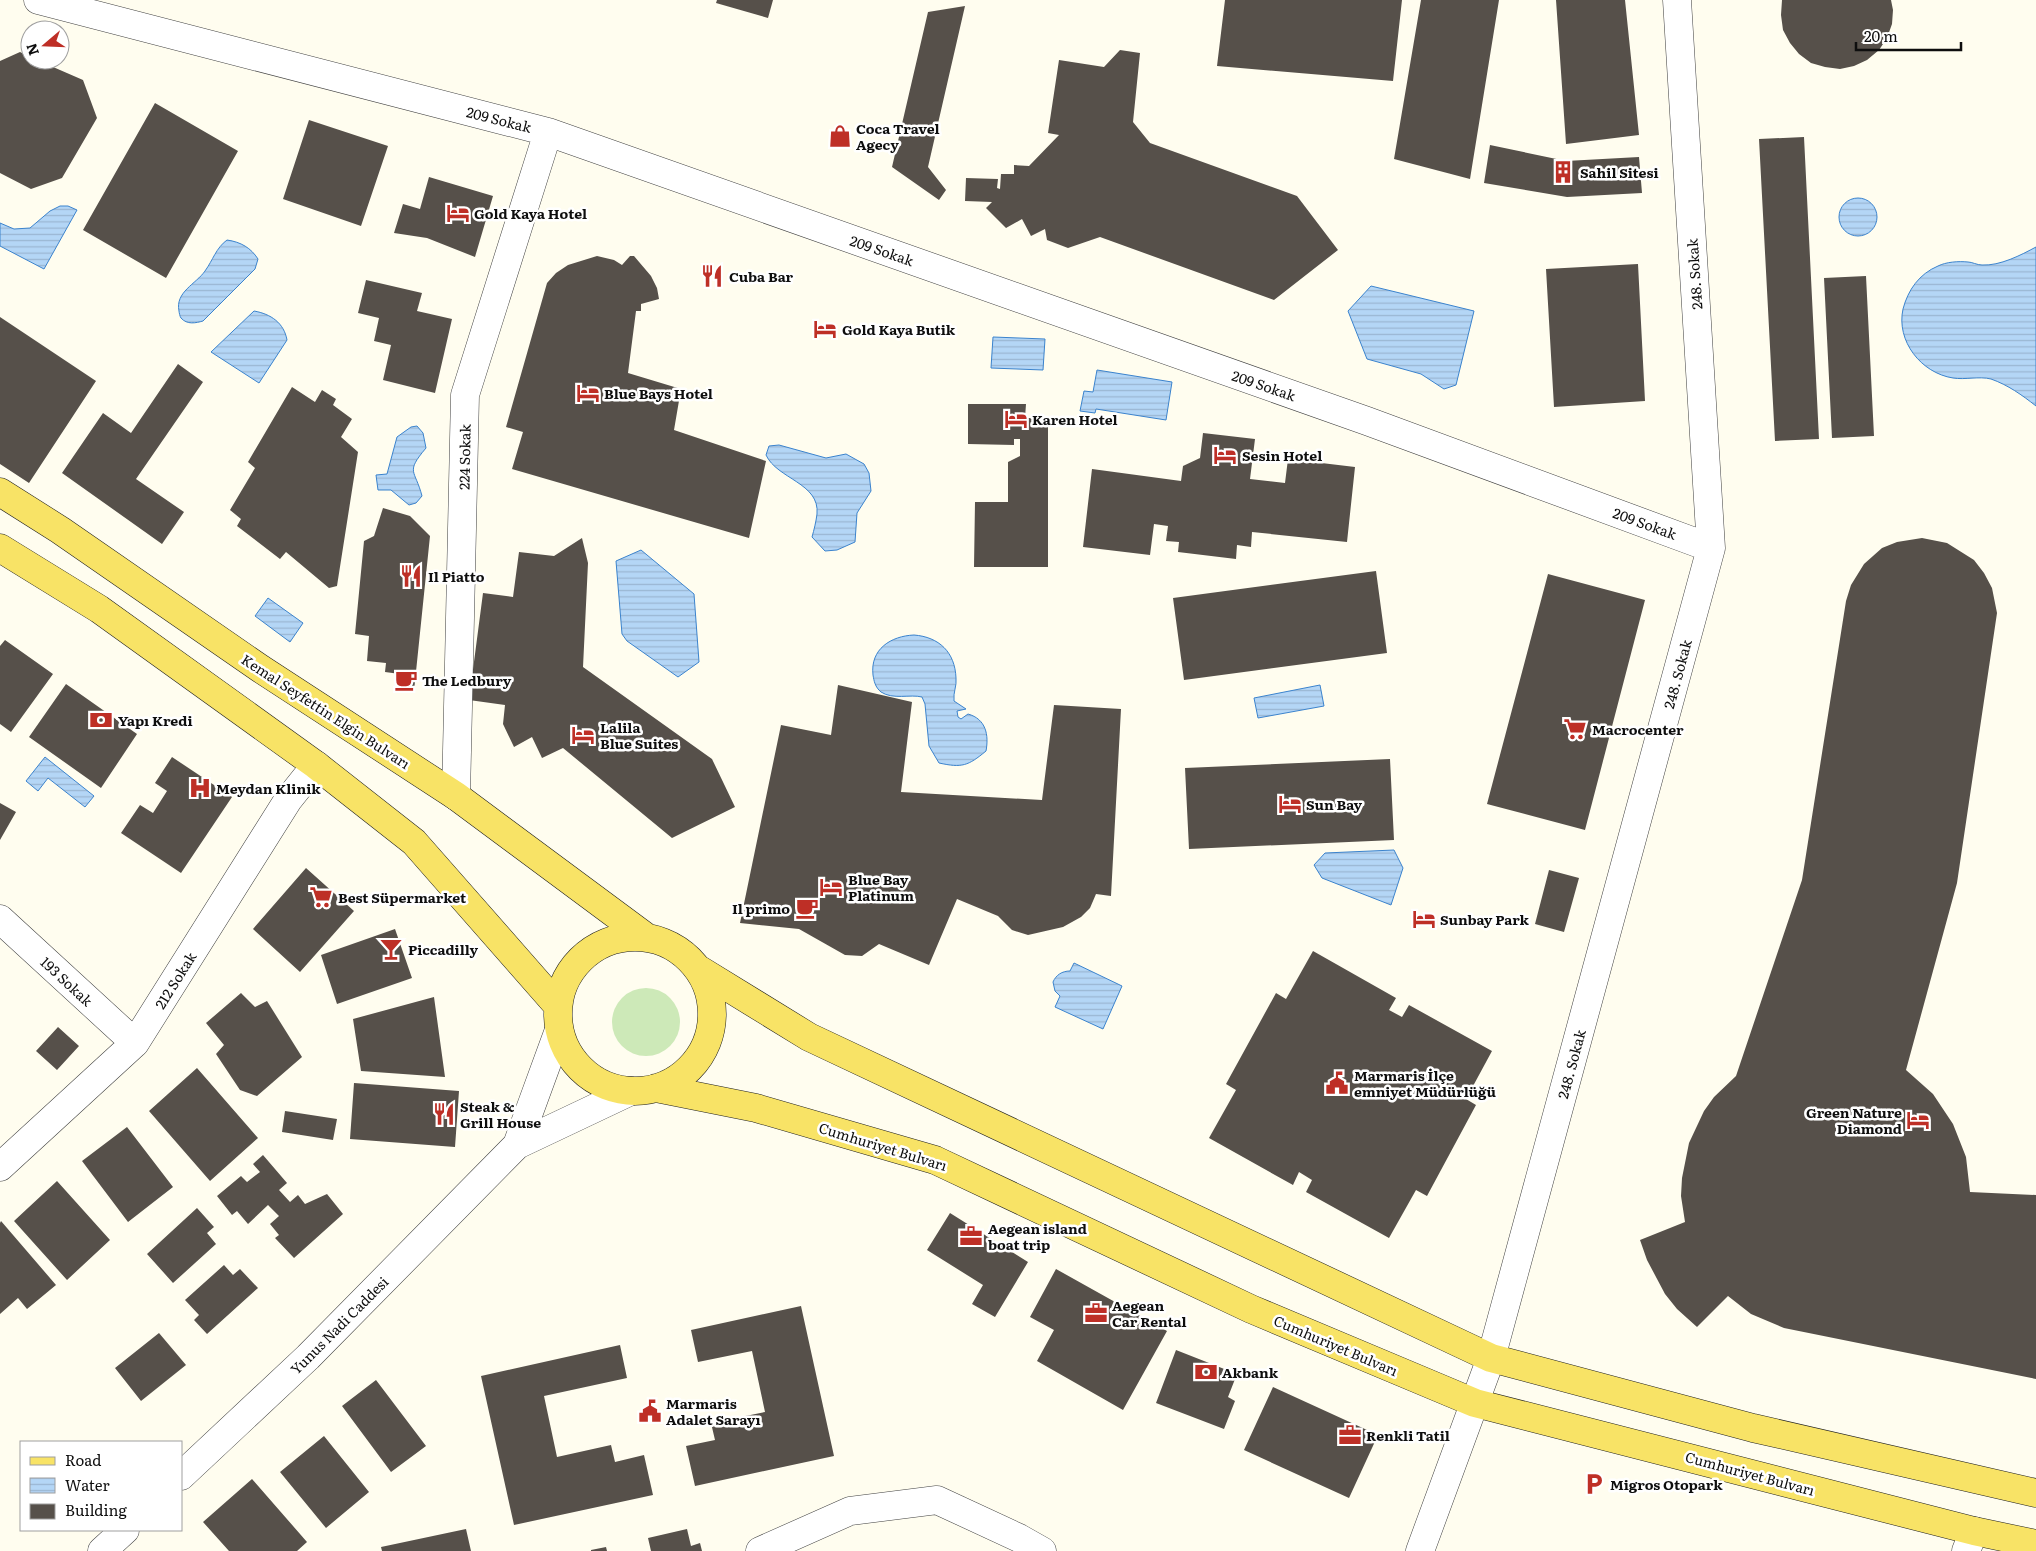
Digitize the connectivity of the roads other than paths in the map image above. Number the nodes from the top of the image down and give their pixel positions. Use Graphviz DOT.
graph roads {
  1 [pos="38,0"];
  2 [pos="1677,0"];
  3 [pos="548,132"];
  4 [pos="0,492"];
  5 [pos="0,548"];
  6 [pos="1712,548"];
  7 [pos="316,765"];
  8 [pos="456,796"];
  9 [pos="0,919"];
  10 [pos="646,937"];
  11 [pos="700,970"];
  12 [pos="559,1018"];
  13 [pos="135,1044"];
  14 [pos="644,1089"];
  15 [pos="518,1145"];
  16 [pos="0,1166"];
  17 [pos="1491,1358"];
  18 [pos="1475,1404"];
  19 [pos="182,1475"];
  20 [pos="2036,1493"];
  21 [pos="124,1531"];
  22 [pos="1970,1541"];
  23 [pos="2036,1544"];
  24 [pos="102,1551"];
  25 [pos="760,1551"];
  26 [pos="1042,1551"];
  27 [pos="1420,1551"];
  1 -- 3 [label="street, 209 Sokak"];
  2 -- 6 [label="street, 248. Sokak"];
  3 -- 6 [label="street, 209 Sokak"];
  3 -- 8 [label="street, 224 Sokak"];
  4 -- 8 [label="main road, Kemal Seyfettin Elgin Bulvarı"];
  5 -- 7 [label="main road"];
  6 -- 17 [label="street, 248. Sokak"];
  7 -- 12 [label="main road"];
  7 -- 13 [label="street, 212 Sokak"];
  8 -- 10 [label="main road, Kemal Seyfettin Elgin Bulvarı"];
  9 -- 13 [label="street, 193 Sokak"];
  10 -- 11 [label="main road"];
  10 -- 12 [label="main road"];
  11 -- 14 [label="main road"];
  11 -- 17 [label="main road"];
  12 -- 14 [label="main road"];
  12 -- 15 [label="street"];
  13 -- 16 [label="street, 212 Sokak"];
  14 -- 15 [label="street"];
  14 -- 18 [label="main road, Cumhuriyet Bulvarı"];
  15 -- 19 [label="street, Yunus Nadi Caddesi"];
  17 -- 18 [label="street, 248. Sokak"];
  17 -- 20 [label="main road"];
  18 -- 22 [label="main road, Cumhuriyet Bulvarı"];
  18 -- 27 [label="street, 248. Sokak"];
  21 -- 24 [label="street"];
  22 -- 23 [label="main road, Cumhuriyet Bulvarı"];
  25 -- 26 [label="street"];
}
